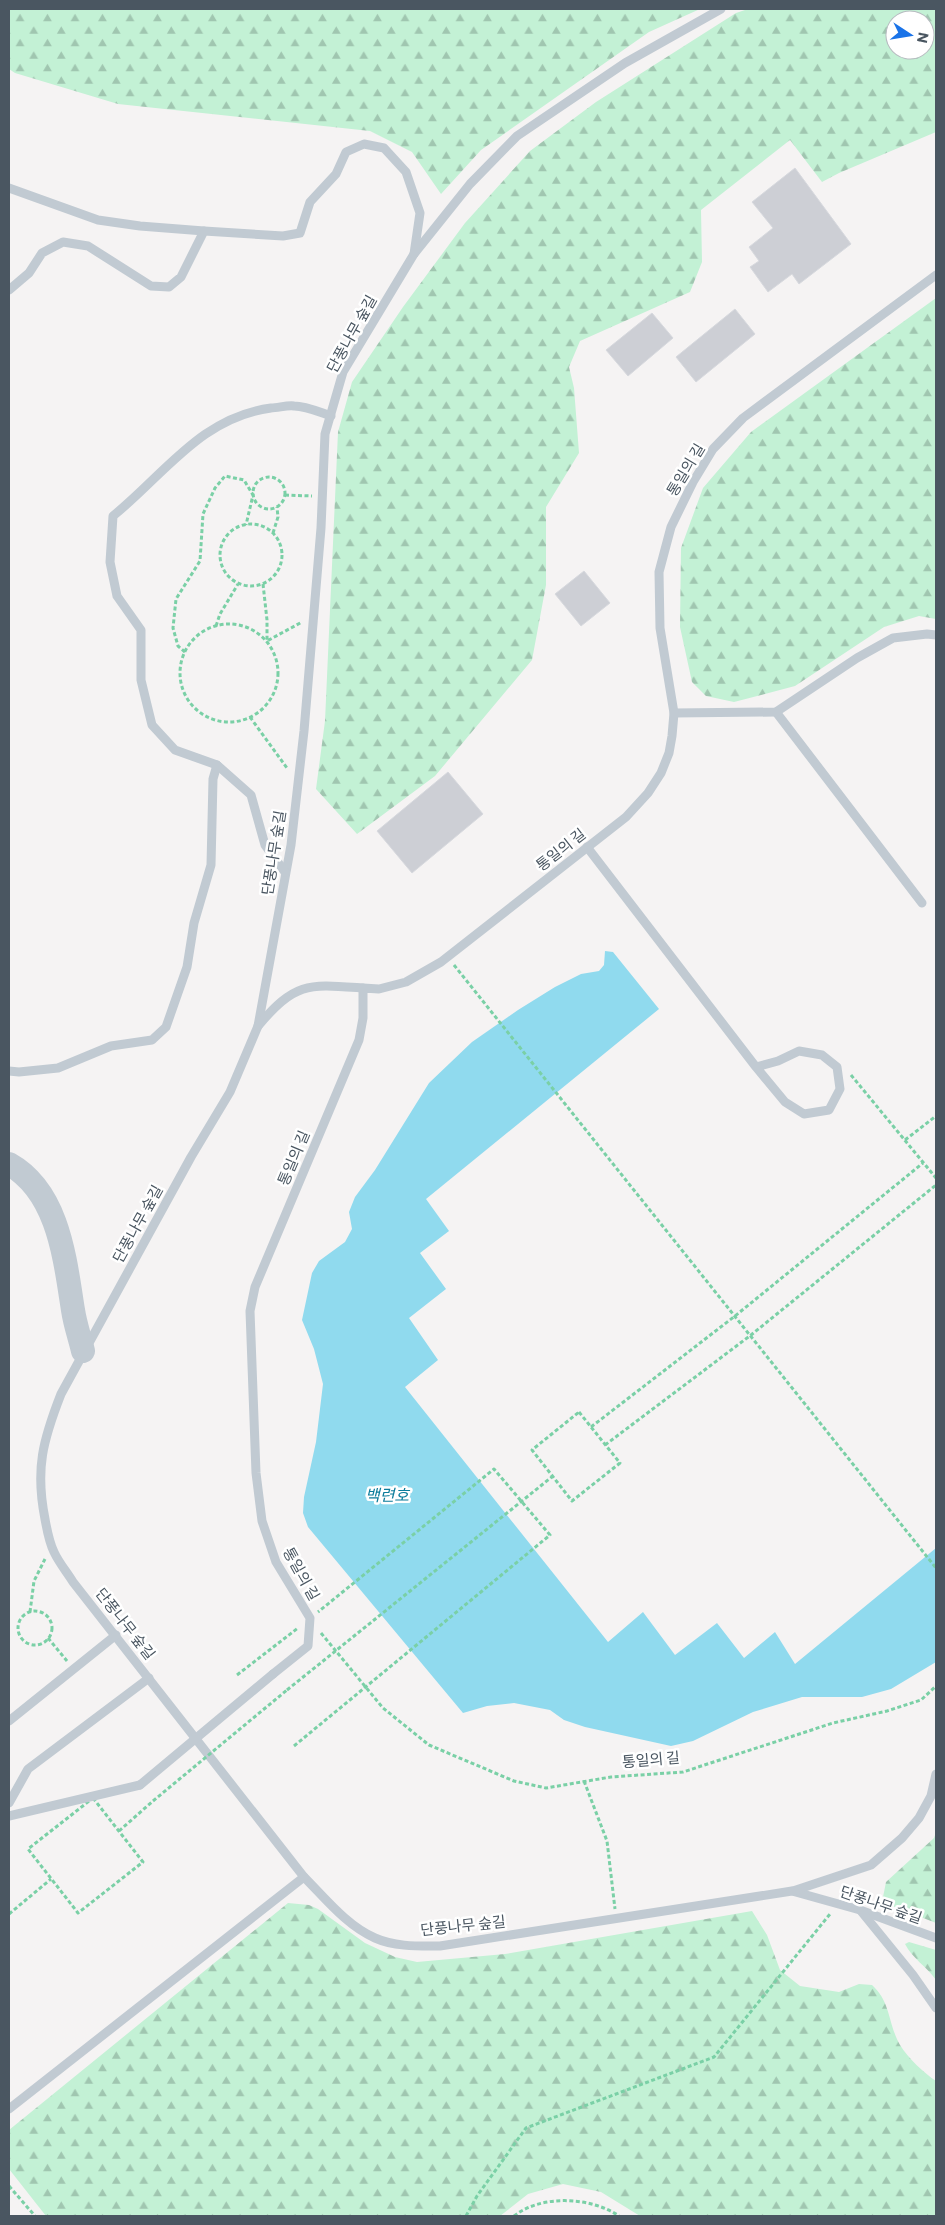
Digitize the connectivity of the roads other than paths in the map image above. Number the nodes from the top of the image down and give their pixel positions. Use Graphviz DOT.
graph roads {
  1 [pos="721,9"];
  2 [pos="9,188"];
  3 [pos="204,231"];
  4 [pos="414,254"];
  5 [pos="936,275"];
  6 [pos="9,290"];
  7 [pos="331,416"];
  8 [pos="936,636"];
  9 [pos="776,712"];
  10 [pos="674,713"];
  11 [pos="217,764"];
  12 [pos="587,847"];
  13 [pos="285,872"];
  14 [pos="922,903"];
  15 [pos="363,988"];
  16 [pos="258,1026"];
  17 [pos="756,1067"];
  18 [pos="9,1071"];
  19 [pos="9,1164"];
  20 [pos="83,1352"];
  21 [pos="116,1635"];
  22 [pos="149,1678"];
  23 [pos="9,1721"];
  24 [pos="936,1774"];
  25 [pos="9,1803"];
  26 [pos="9,1816"];
  27 [pos="304,1877"];
  28 [pos="792,1891"];
  29 [pos="860,1910"];
  30 [pos="936,1938"];
  31 [pos="936,2008"];
  32 [pos="9,2110"];
  1 -- 4 [label="lane, 단풍나무 숲길"];
  2 -- 3 [label="lane"];
  3 -- 4 [label="lane"];
  3 -- 6 [label="lane"];
  4 -- 7 [label="lane, 단풍나무 숲길"];
  5 -- 10 [label="lane, 통일의 길"];
  7 -- 11 [label="lane"];
  7 -- 13 [label="lane, 단풍나무 숲길"];
  8 -- 9 [label="lane"];
  9 -- 10 [label="lane"];
  9 -- 14 [label="lane"];
  10 -- 12 [label="lane, 통일의 길"];
  11 -- 13 [label="lane"];
  11 -- 18 [label="lane"];
  12 -- 15 [label="lane, 통일의 길"];
  12 -- 17 [label="lane"];
  13 -- 16 [label="lane, 단풍나무 숲길"];
  15 -- 16 [label="lane"];
  15 -- 26 [label="lane, 통일의 길, bridge"];
  16 -- 20 [label="lane, 단풍나무 숲길"];
  17 -- 17 [label="lane"];
  19 -- 20 [label="street"];
  20 -- 21 [label="lane, 단풍나무 숲길"];
  21 -- 22 [label="lane, 단풍나무 숲길"];
  21 -- 23 [label="lane"];
  22 -- 25 [label="lane"];
  22 -- 27 [label="lane, 단풍나무 숲길"];
  24 -- 28 [label="lane"];
  27 -- 28 [label="lane, 단풍나무 숲길"];
  27 -- 32 [label="lane"];
  28 -- 29 [label="lane, 단풍나무 숲길"];
  29 -- 30 [label="lane, 단풍나무 숲길"];
  29 -- 31 [label="lane"];
}
